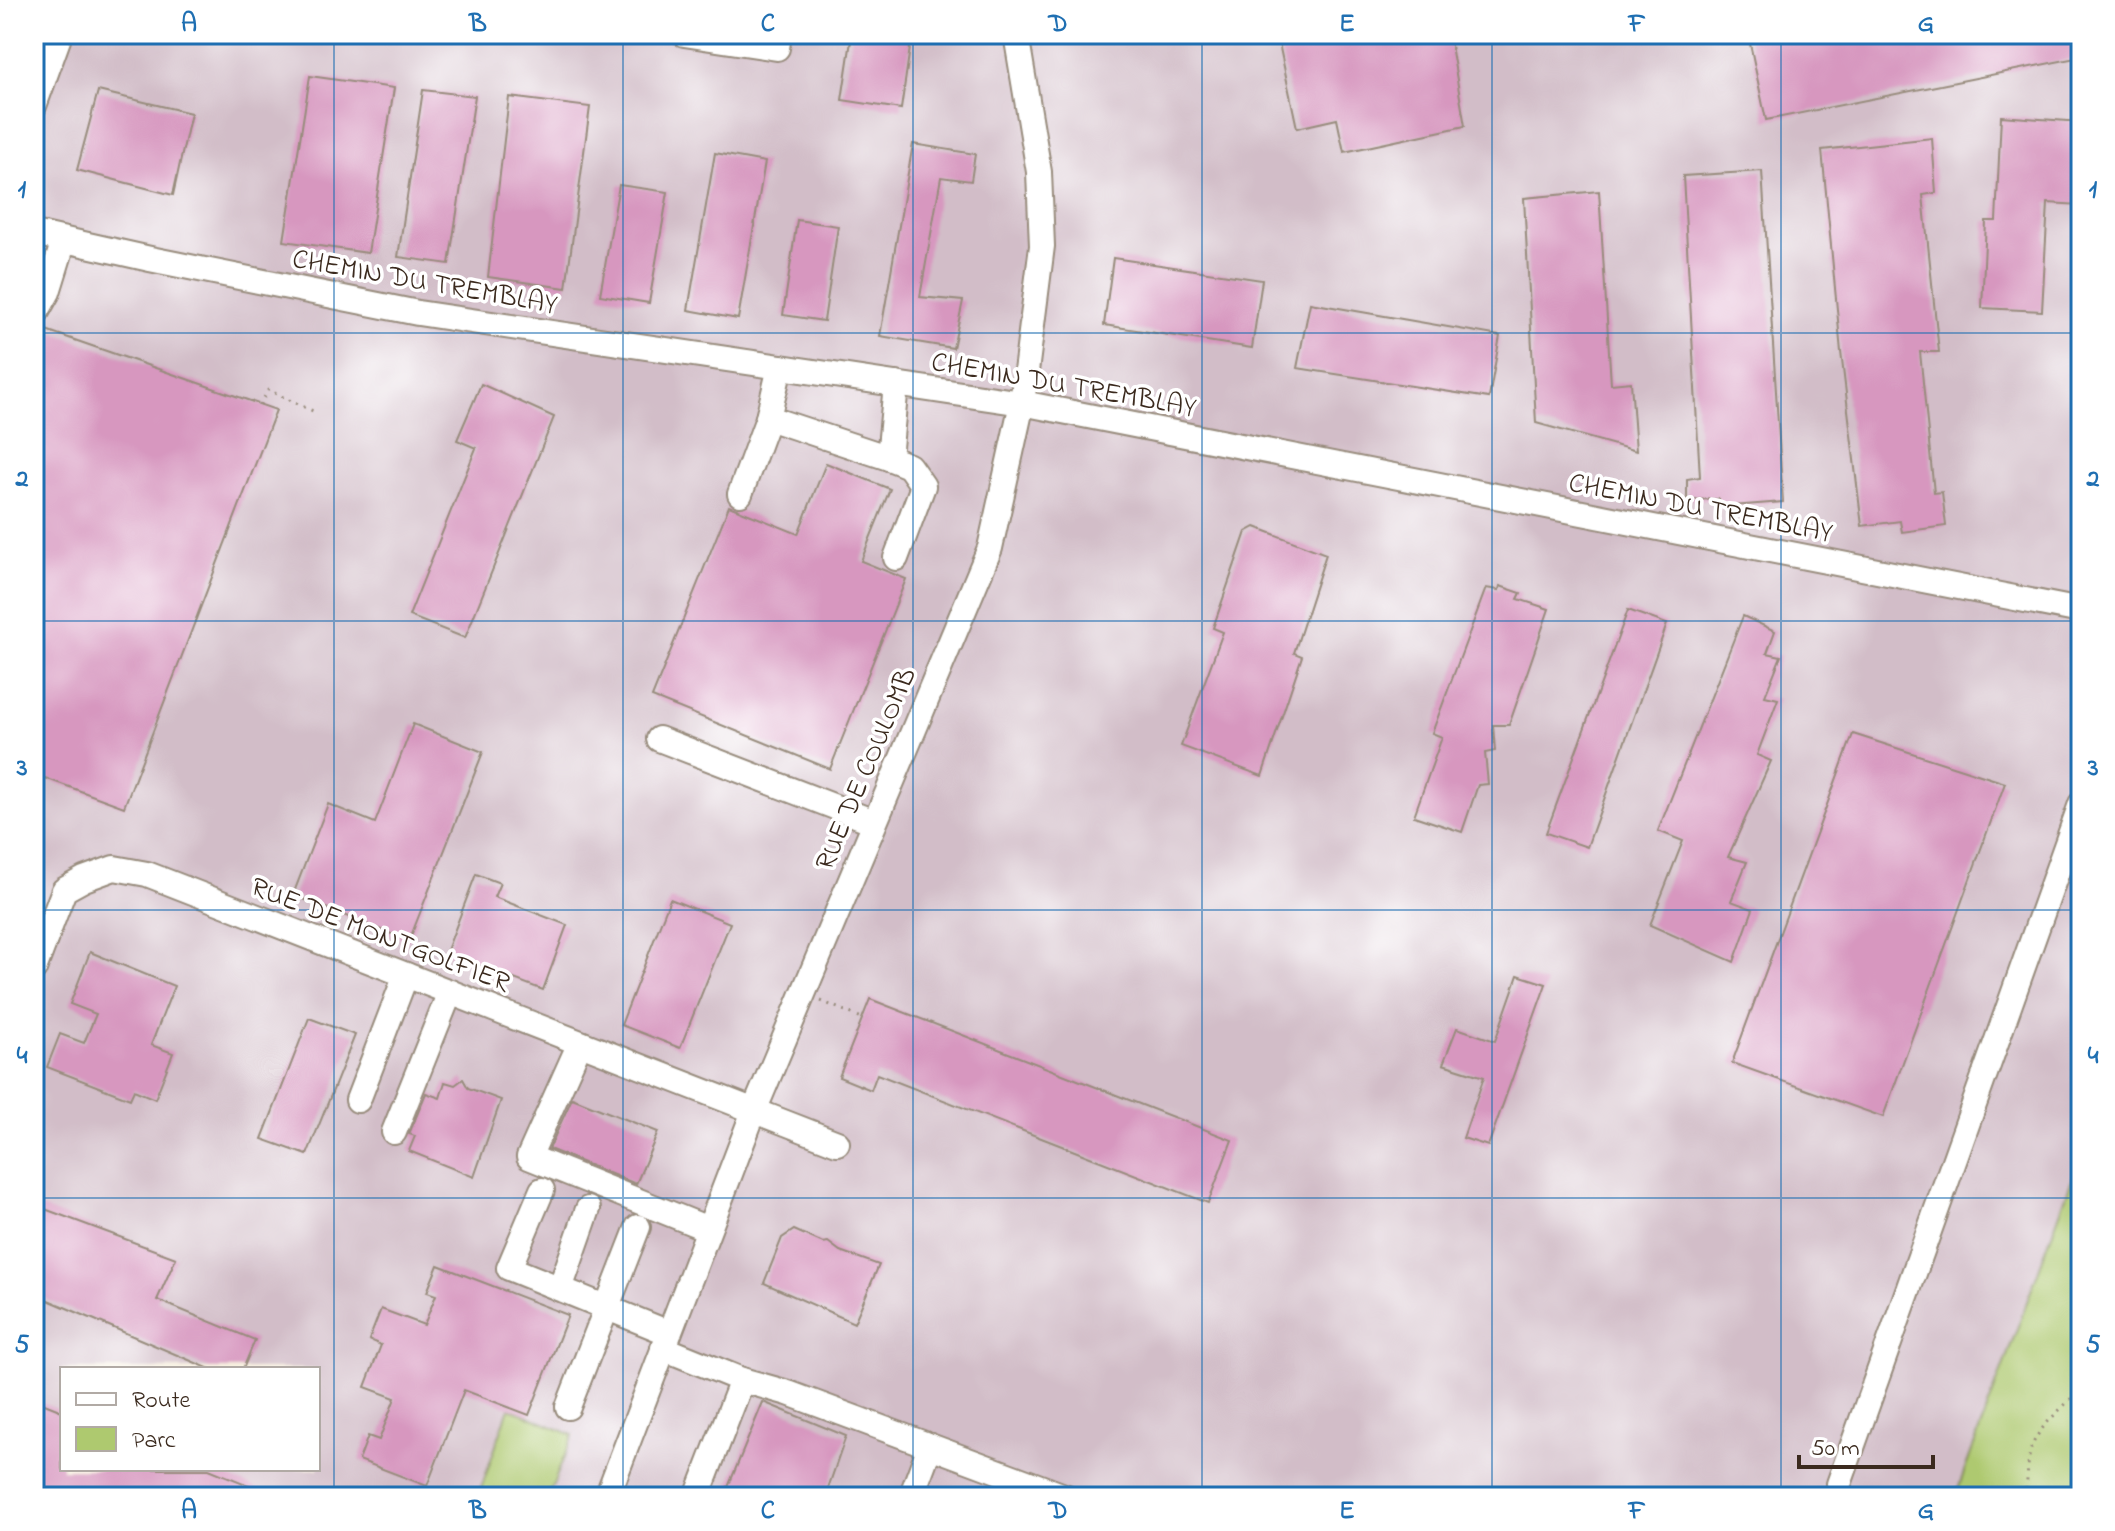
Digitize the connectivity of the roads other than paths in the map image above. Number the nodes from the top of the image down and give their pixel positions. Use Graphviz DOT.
graph roads {
  1 [pos="60,34"];
  2 [pos="684,34"];
  3 [pos="779,34"];
  4 [pos="1016,34"];
  5 [pos="34,106"];
  6 [pos="34,233"];
  7 [pos="64,240"];
  8 [pos="34,317"];
  9 [pos="780,367"];
  10 [pos="896,384"];
  11 [pos="1022,403"];
  12 [pos="768,418"];
  13 [pos="889,458"];
  14 [pos="740,494"];
  15 [pos="896,558"];
  16 [pos="2081,611"];
  17 [pos="659,739"];
  18 [pos="2081,804"];
  19 [pos="874,822"];
  20 [pos="34,969"];
  21 [pos="406,975"];
  22 [pos="450,992"];
  23 [pos="580,1043"];
  24 [pos="358,1100"];
  25 [pos="754,1111"];
  26 [pos="394,1132"];
  27 [pos="837,1143"];
  28 [pos="542,1190"];
  29 [pos="588,1209"];
  30 [pos="638,1227"];
  31 [pos="708,1229"];
  32 [pos="560,1289"];
  33 [pos="608,1308"];
  34 [pos="666,1340"];
  35 [pos="742,1380"];
  36 [pos="568,1407"];
  37 [pos="930,1446"];
  38 [pos="1839,1484"];
  39 [pos="607,1497"];
  40 [pos="697,1497"];
  41 [pos="911,1497"];
  42 [pos="1067,1497"];
  1 -- 5 [label="street"];
  2 -- 3 [label="street"];
  4 -- 11 [label="street, RUE DE COULOMB"];
  6 -- 7 [label="street, CHEMIN DU TREMBLAY"];
  7 -- 8 [label="street"];
  7 -- 9 [label="street, CHEMIN DU TREMBLAY"];
  9 -- 10 [label="street, CHEMIN DU TREMBLAY"];
  9 -- 12 [label="street"];
  10 -- 11 [label="street, CHEMIN DU TREMBLAY"];
  10 -- 13 [label="street"];
  11 -- 16 [label="street, CHEMIN DU TREMBLAY"];
  11 -- 19 [label="street, RUE DE COULOMB"];
  12 -- 13 [label="street"];
  12 -- 14 [label="street"];
  13 -- 15 [label="street"];
  17 -- 19 [label="street"];
  18 -- 38 [label="street"];
  19 -- 25 [label="street, RUE DE COULOMB"];
  20 -- 21 [label="street, RUE DE MONTGOLFIER"];
  21 -- 22 [label="street, RUE DE MONTGOLFIER"];
  21 -- 24 [label="street"];
  22 -- 23 [label="street, RUE DE MONTGOLFIER"];
  22 -- 26 [label="street"];
  23 -- 25 [label="street, RUE DE MONTGOLFIER"];
  23 -- 31 [label="street"];
  25 -- 27 [label="street, RUE DE MONTGOLFIER"];
  25 -- 31 [label="street, RUE DE COULOMB"];
  28 -- 32 [label="street"];
  29 -- 32 [label="street"];
  30 -- 33 [label="street"];
  31 -- 34 [label="street, RUE DE COULOMB"];
  32 -- 33 [label="street"];
  33 -- 34 [label="street"];
  33 -- 36 [label="street"];
  34 -- 35 [label="street"];
  34 -- 39 [label="street, RUE DE COULOMB"];
  35 -- 37 [label="street"];
  35 -- 40 [label="street"];
  37 -- 41 [label="street"];
  37 -- 42 [label="street"];
}
